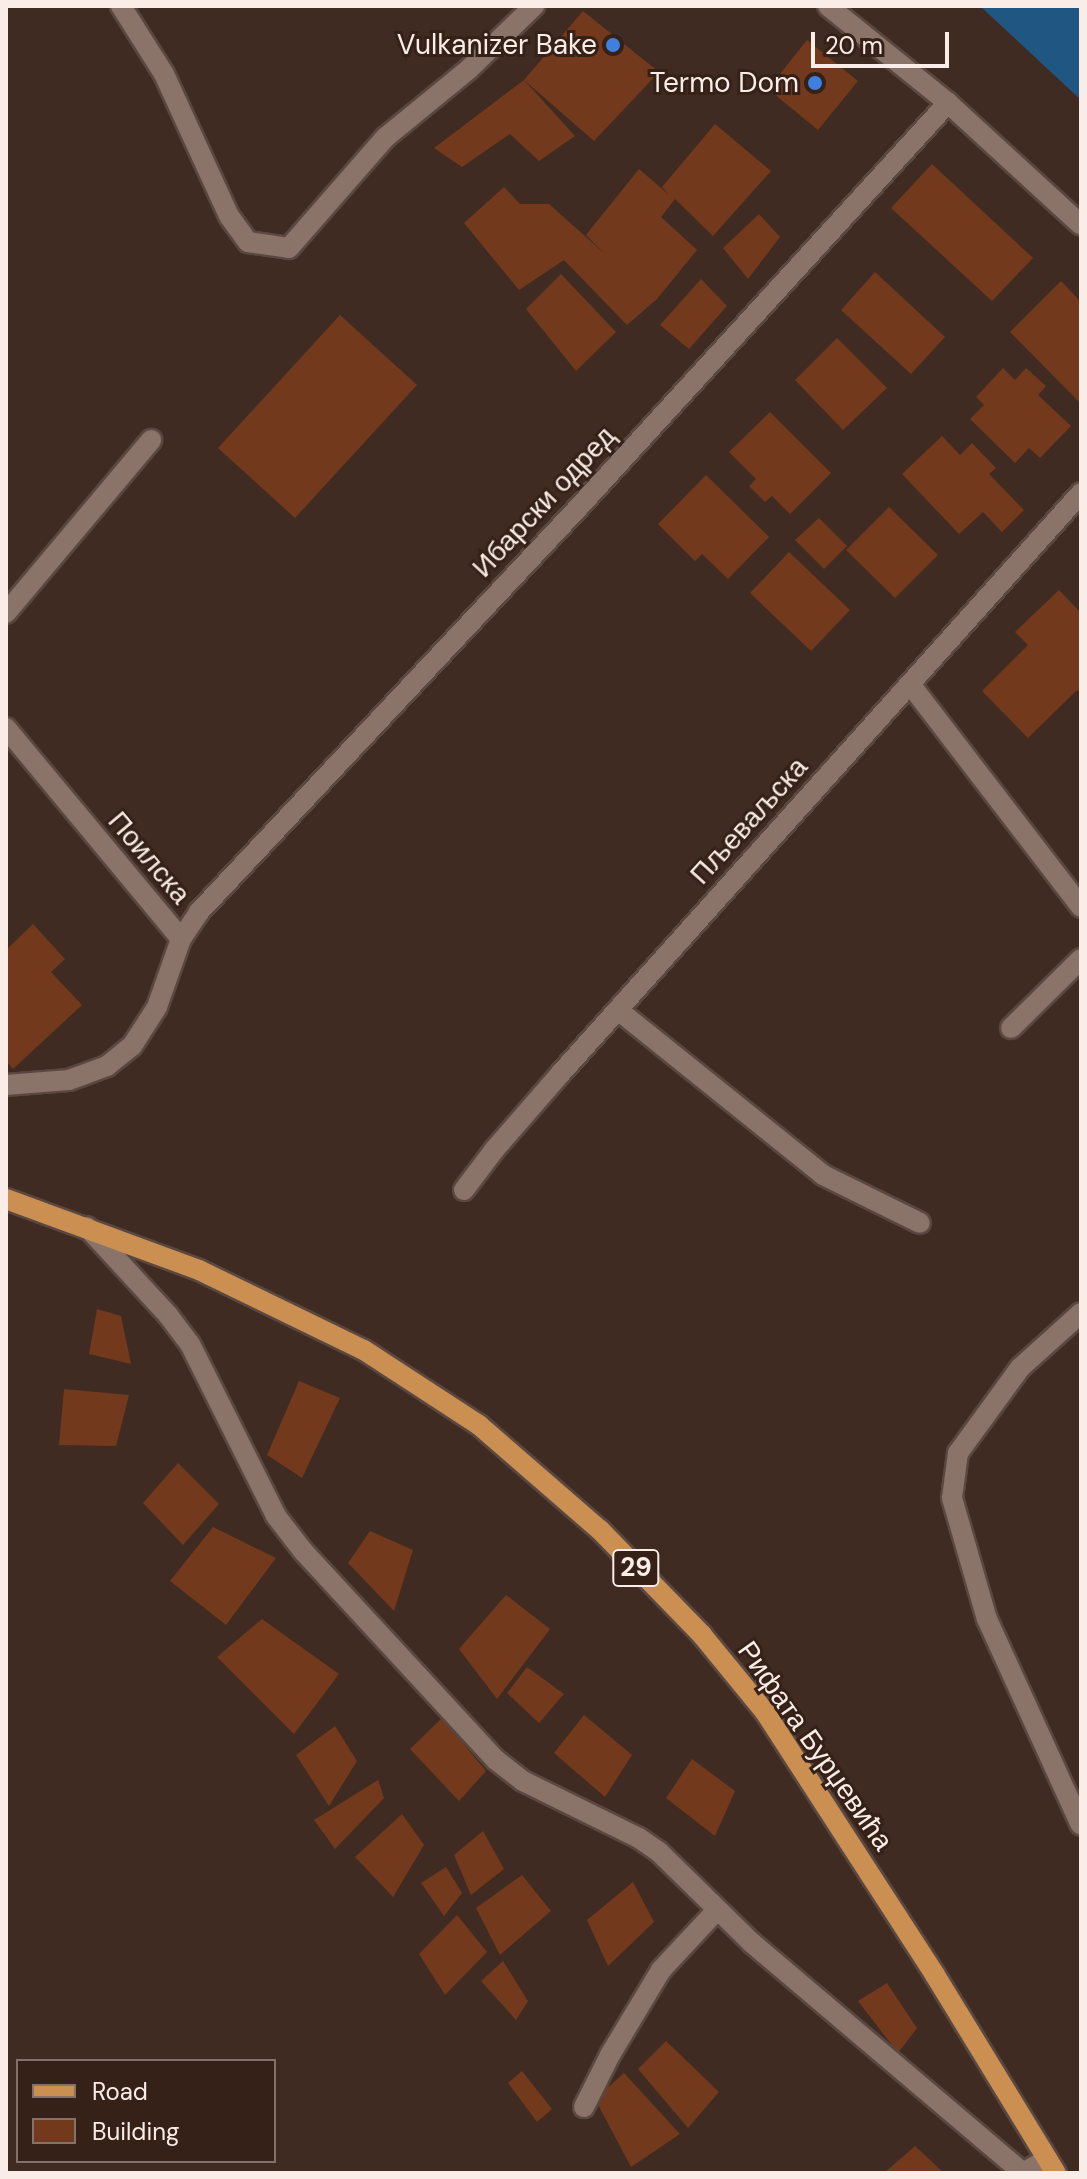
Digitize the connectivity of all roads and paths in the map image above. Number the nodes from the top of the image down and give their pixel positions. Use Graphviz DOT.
graph roads {
  1 [pos="121,6"];
  2 [pos="534,6"];
  3 [pos="828,6"];
  4 [pos="948,103"];
  5 [pos="1081,225"];
  6 [pos="151,440"];
  7 [pos="1081,493"];
  8 [pos="6,613"];
  9 [pos="910,684"];
  10 [pos="6,728"];
  11 [pos="1081,907"];
  12 [pos="181,939"];
  13 [pos="1081,959"];
  14 [pos="618,1010"];
  15 [pos="1011,1028"];
  16 [pos="6,1085"];
  17 [pos="464,1190"];
  18 [pos="6,1199"];
  19 [pos="920,1223"];
  20 [pos="87,1227"];
  21 [pos="1081,1313"];
  22 [pos="1081,1825"];
  23 [pos="717,1910"];
  24 [pos="584,2107"];
  25 [pos="1052,2166"];
  1 -- 2 [label="street"];
  3 -- 4 [label="street"];
  4 -- 5 [label="street"];
  4 -- 12 [label="street, Ибарски одред"];
  6 -- 8 [label="street"];
  7 -- 9 [label="street, Пљеваљска"];
  9 -- 11 [label="street"];
  9 -- 14 [label="street, Пљеваљска"];
  10 -- 12 [label="street, Поилска"];
  12 -- 16 [label="street, Поилска"];
  13 -- 15 [label="street"];
  14 -- 17 [label="street, Пљеваљска"];
  14 -- 19 [label="street"];
  18 -- 20 [label="main road, Рифата Бурџевића / 29"];
  20 -- 23 [label="street, Рифата Бурџевића"];
  20 -- 25 [label="main road, Рифата Бурџевића / 29"];
  21 -- 22 [label="street"];
  23 -- 24 [label="street"];
  23 -- 25 [label="street, Рифата Бурџевића"];
}
